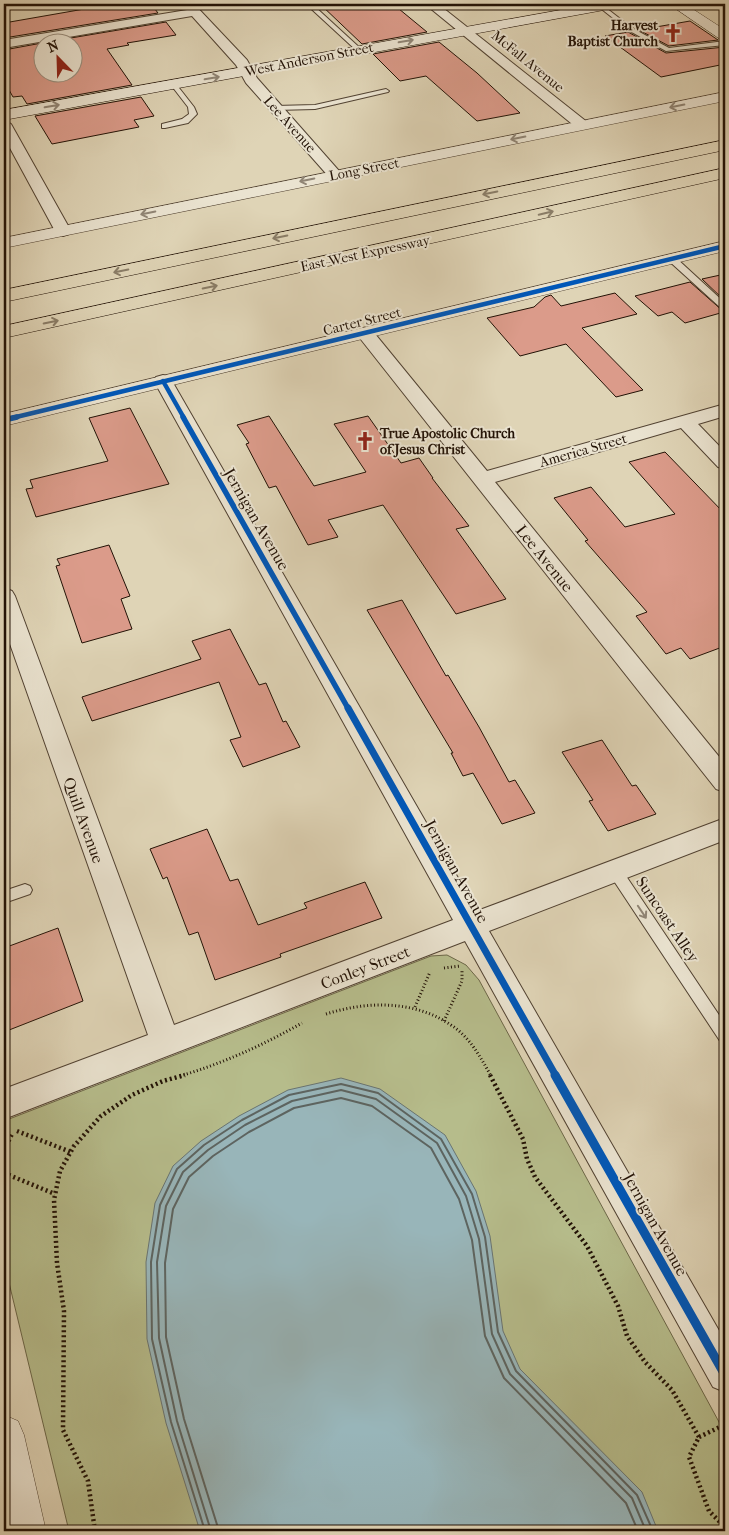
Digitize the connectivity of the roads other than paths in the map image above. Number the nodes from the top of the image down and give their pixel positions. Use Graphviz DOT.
graph roads {
  1 [pos="309,4"];
  2 [pos="430,4"];
  3 [pos="554,4"];
  4 [pos="676,4"];
  5 [pos="608,5"];
  6 [pos="192,8"];
  7 [pos="566,12"];
  8 [pos="463,31"];
  9 [pos="724,36"];
  10 [pos="4,44"];
  11 [pos="359,50"];
  12 [pos="246,71"];
  13 [pos="174,85"];
  14 [pos="386,91"];
  15 [pos="725,96"];
  16 [pos="275,108"];
  17 [pos="4,115"];
  18 [pos="4,124"];
  19 [pos="582,125"];
  20 [pos="165,126"];
  21 [pos="725,133"];
  22 [pos="725,144"];
  23 [pos="725,173"];
  24 [pos="335,175"];
  25 [pos="538,182"];
  26 [pos="725,182"];
  27 [pos="621,196"];
  28 [pos="63,231"];
  29 [pos="4,243"];
  30 [pos="725,246"];
  31 [pos="672,259"];
  32 [pos="4,296"];
  33 [pos="725,306"];
  34 [pos="4,332"];
  35 [pos="365,334"];
  36 [pos="163,381"];
  37 [pos="725,410"];
  38 [pos="4,420"];
  39 [pos="685,421"];
  40 [pos="725,463"];
  41 [pos="482,479"];
  42 [pos="4,596"];
  43 [pos="725,782"];
  44 [pos="725,828"];
  45 [pos="614,871"];
  46 [pos="25,890"];
  47 [pos="4,897"];
  48 [pos="472,927"];
  49 [pos="725,1036"];
  50 [pos="166,1043"];
  51 [pos="4,1104"];
  52 [pos="725,1375"];
  53 [pos="4,1435"];
  54 [pos="24,1531"];
  1 -- 11 [label="lane"];
  2 -- 8 [label="street, McFall Avenue"];
  3 -- 7 [label="lane"];
  4 -- 9 [label="street"];
  5 -- 7 [label="street, West Anderson Street"];
  5 -- 9 [label="lane"];
  6 -- 10 [label="street"];
  6 -- 12 [label="street, Lee Avenue"];
  7 -- 8 [label="street, West Anderson Street"];
  11 -- 8 [label="street, West Anderson Street, one-way"];
  8 -- 19 [label="street, McFall Avenue"];
  11 -- 12 [label="street, West Anderson Street"];
  13 -- 12 [label="street, West Anderson Street, one-way"];
  12 -- 16 [label="street, Lee Avenue"];
  17 -- 13 [label="street, West Anderson Street, one-way"];
  13 -- 20 [label="lane"];
  14 -- 16 [label="lane"];
  15 -- 19 [label="street, Long Street, one-way"];
  16 -- 24 [label="street, Lee Avenue"];
  18 -- 28 [label="street"];
  19 -- 24 [label="street, Long Street, one-way"];
  21 -- 25 [label="highway"];
  22 -- 25 [label="highway"];
  23 -- 27 [label="highway, East-West Expressway"];
  24 -- 28 [label="street, Long Street, one-way"];
  25 -- 32 [label="highway, one-way"];
  26 -- 27 [label="highway"];
  34 -- 27 [label="highway, East-West Expressway, one-way"];
  28 -- 29 [label="street, Long Street"];
  30 -- 31 [label="street, Carter Street"];
  31 -- 33 [label="lane"];
  31 -- 35 [label="street, Carter Street"];
  35 -- 36 [label="street, Carter Street"];
  35 -- 41 [label="street, Lee Avenue"];
  36 -- 38 [label="street, Carter Street"];
  36 -- 48 [label="street, Jernigan Avenue"];
  37 -- 39 [label="street, America Street"];
  39 -- 40 [label="street"];
  39 -- 41 [label="street, America Street"];
  41 -- 43 [label="street, Lee Avenue"];
  42 -- 50 [label="street, Quill Avenue"];
  44 -- 45 [label="street, Conley Street"];
  45 -- 48 [label="street, Conley Street"];
  45 -- 49 [label="lane, Suncoast Alley, one-way"];
  46 -- 47 [label="lane"];
  48 -- 50 [label="street, Conley Street"];
  48 -- 52 [label="street, Jernigan Avenue"];
  50 -- 51 [label="street, Conley Street"];
  53 -- 54 [label="street"];
}
